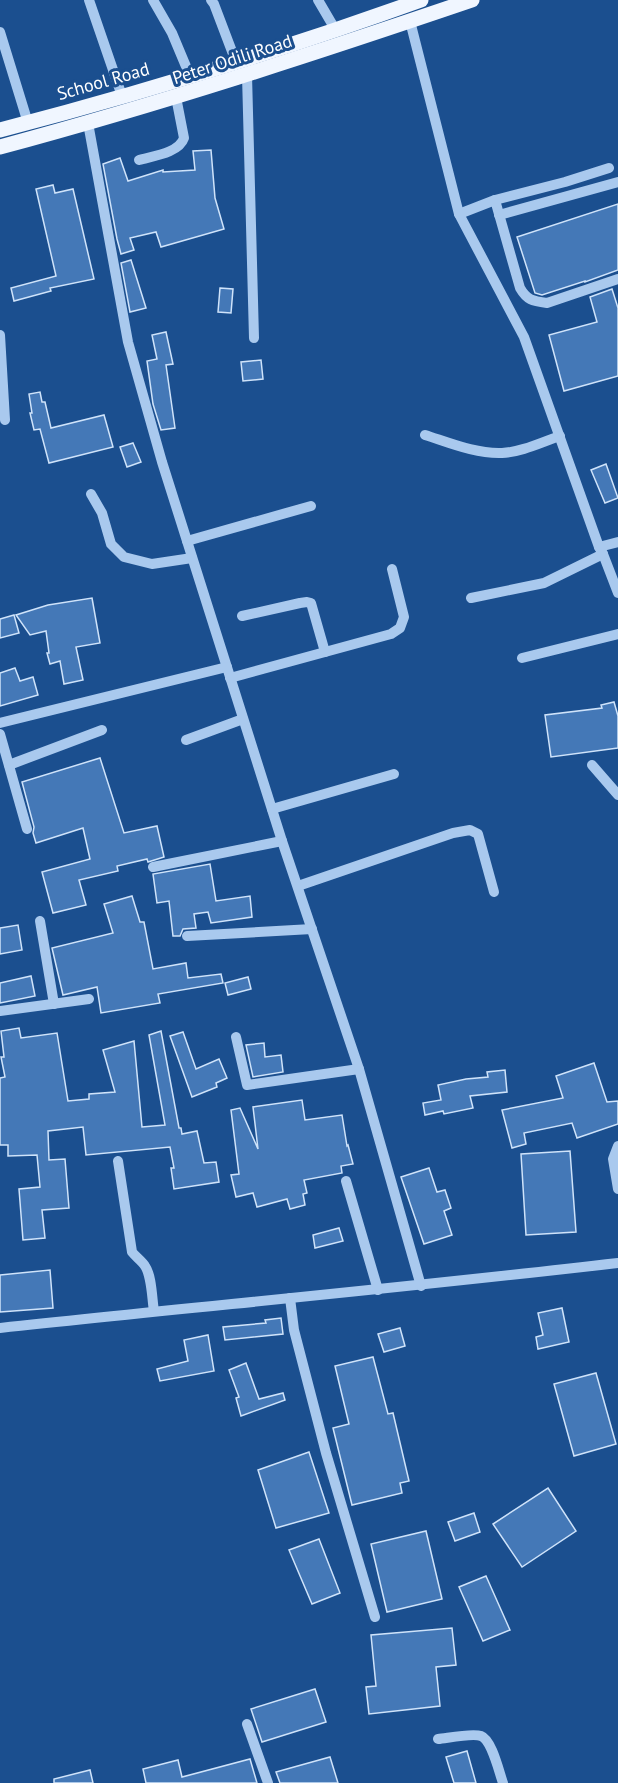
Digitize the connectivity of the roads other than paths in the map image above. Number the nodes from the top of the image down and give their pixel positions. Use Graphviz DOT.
graph roads {
  1 [pos="88,0"];
  2 [pos="153,0"];
  3 [pos="211,0"];
  4 [pos="318,0"];
  5 [pos="472,0"];
  6 [pos="416,1"];
  7 [pos="410,21"];
  8 [pos="335,29"];
  9 [pos="0,32"];
  10 [pos="236,62"];
  11 [pos="247,75"];
  12 [pos="190,76"];
  13 [pos="122,96"];
  14 [pos="176,97"];
  15 [pos="27,123"];
  16 [pos="88,123"];
  17 [pos="0,130"];
  18 [pos="0,147"];
  19 [pos="139,160"];
  20 [pos="609,168"];
  21 [pos="618,182"];
  22 [pos="495,200"];
  23 [pos="459,214"];
  24 [pos="499,215"];
  25 [pos="618,279"];
  26 [pos="0,335"];
  27 [pos="254,338"];
  28 [pos="5,420"];
  29 [pos="425,435"];
  30 [pos="560,436"];
  31 [pos="91,494"];
  32 [pos="311,506"];
  33 [pos="187,541"];
  34 [pos="618,542"];
  35 [pos="601,550"];
  36 [pos="192,558"];
  37 [pos="392,569"];
  38 [pos="618,593"];
  39 [pos="471,598"];
  40 [pos="242,616"];
  41 [pos="618,634"];
  42 [pos="325,652"];
  43 [pos="522,658"];
  44 [pos="229,673"];
  45 [pos="243,719"];
  46 [pos="0,723"];
  47 [pos="102,730"];
  48 [pos="0,734"];
  49 [pos="186,740"];
  50 [pos="9,765"];
  51 [pos="592,765"];
  52 [pos="394,774"];
  53 [pos="618,795"];
  54 [pos="272,808"];
  55 [pos="27,829"];
  56 [pos="282,841"];
  57 [pos="153,867"];
  58 [pos="298,886"];
  59 [pos="494,892"];
  60 [pos="40,921"];
  61 [pos="312,929"];
  62 [pos="187,936"];
  63 [pos="88,999"];
  64 [pos="54,1004"];
  65 [pos="0,1011"];
  66 [pos="236,1037"];
  67 [pos="359,1069"];
  68 [pos="618,1146"];
  69 [pos="118,1161"];
  70 [pos="346,1181"];
  71 [pos="618,1189"];
  72 [pos="618,1263"];
  73 [pos="422,1286"];
  74 [pos="378,1290"];
  75 [pos="290,1298"];
  76 [pos="154,1311"];
  77 [pos="0,1328"];
  78 [pos="375,1617"];
  79 [pos="247,1724"];
  80 [pos="438,1738"];
  81 [pos="268,1783"];
  82 [pos="503,1783"];
  1 -- 13 [label="street"];
  2 -- 12 [label="street"];
  3 -- 10 [label="street"];
  4 -- 8 [label="street"];
  5 -- 7 [label="main road, Peter Odili Road"];
  6 -- 8 [label="main road, School Road"];
  7 -- 11 [label="main road, Peter Odili Road"];
  7 -- 23 [label="street"];
  8 -- 10 [label="main road, School Road"];
  9 -- 15 [label="street"];
  10 -- 12 [label="main road, School Road"];
  11 -- 14 [label="main road, Peter Odili Road"];
  11 -- 27 [label="street"];
  12 -- 13 [label="main road, School Road"];
  13 -- 15 [label="main road, School Road"];
  14 -- 16 [label="main road, Peter Odili Road"];
  14 -- 19 [label="street"];
  15 -- 17 [label="main road, School Road"];
  16 -- 18 [label="main road, Peter Odili Road"];
  16 -- 33 [label="street"];
  20 -- 22 [label="street"];
  21 -- 24 [label="street"];
  22 -- 23 [label="street"];
  22 -- 24 [label="street"];
  23 -- 30 [label="street"];
  24 -- 25 [label="street"];
  26 -- 28 [label="street"];
  29 -- 30 [label="street"];
  30 -- 35 [label="street"];
  31 -- 36 [label="street"];
  32 -- 33 [label="street"];
  33 -- 36 [label="street"];
  34 -- 35 [label="street"];
  35 -- 38 [label="street"];
  35 -- 39 [label="street"];
  36 -- 44 [label="street"];
  37 -- 42 [label="street"];
  40 -- 42 [label="street"];
  41 -- 43 [label="street"];
  42 -- 44 [label="street"];
  44 -- 45 [label="street"];
  44 -- 46 [label="street"];
  45 -- 49 [label="street"];
  45 -- 54 [label="street"];
  47 -- 50 [label="street"];
  48 -- 50 [label="street"];
  50 -- 55 [label="street"];
  51 -- 53 [label="street"];
  52 -- 54 [label="street"];
  54 -- 56 [label="street"];
  56 -- 57 [label="street"];
  56 -- 58 [label="street"];
  58 -- 59 [label="street"];
  58 -- 61 [label="street"];
  60 -- 64 [label="street"];
  61 -- 62 [label="street"];
  61 -- 67 [label="street"];
  63 -- 64 [label="street"];
  64 -- 65 [label="street"];
  66 -- 67 [label="street"];
  67 -- 73 [label="street"];
  68 -- 71 [label="street"];
  69 -- 76 [label="street"];
  70 -- 74 [label="street"];
  72 -- 73 [label="street"];
  73 -- 74 [label="street"];
  74 -- 75 [label="street"];
  75 -- 76 [label="street"];
  75 -- 78 [label="street"];
  76 -- 77 [label="street"];
  79 -- 81 [label="street"];
  80 -- 82 [label="street"];
}
